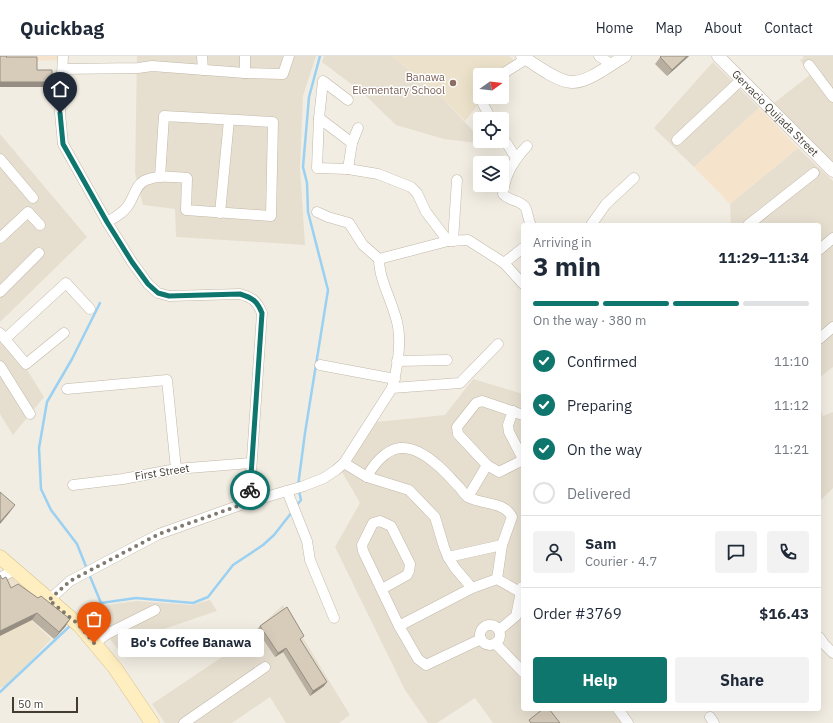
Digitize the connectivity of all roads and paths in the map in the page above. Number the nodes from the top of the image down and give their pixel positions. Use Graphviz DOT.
graph roads {
  1 [pos="63,56"];
  2 [pos="202,56"];
  3 [pos="245,56"];
  4 [pos="289,56"];
  5 [pos="599,56"];
  6 [pos="625,56"];
  7 [pos="718,56"];
  8 [pos="524,57"];
  9 [pos="152,61"];
  10 [pos="611,64"];
  11 [pos="809,64"];
  12 [pos="509,69"];
  13 [pos="63,70"];
  14 [pos="203,70"];
  15 [pos="245,74"];
  16 [pos="742,80"];
  17 [pos="833,97"];
  18 [pos="348,100"];
  19 [pos="319,118"];
  20 [pos="228,120"];
  21 [pos="358,128"];
  22 [pos="678,140"];
  23 [pos="352,144"];
  24 [pos="528,146"];
  25 [pos="509,147"];
  26 [pos="516,158"];
  27 [pos="2,165"];
  28 [pos="348,169"];
  29 [pos="833,170"];
  30 [pos="814,173"];
  31 [pos="160,176"];
  32 [pos="634,178"];
  33 [pos="457,180"];
  34 [pos="33,198"];
  35 [pos="220,212"];
  36 [pos="317,212"];
  37 [pos="107,222"];
  38 [pos="530,223"];
  39 [pos="592,223"];
  40 [pos="751,223"];
  41 [pos="40,225"];
  42 [pos="0,238"];
  43 [pos="833,238"];
  44 [pos="450,241"];
  45 [pos="821,248"];
  46 [pos="521,250"];
  47 [pos="39,253"];
  48 [pos="379,259"];
  49 [pos="504,263"];
  50 [pos="521,282"];
  51 [pos="0,292"];
  52 [pos="90,309"];
  53 [pos="833,327"];
  54 [pos="64,333"];
  55 [pos="2,336"];
  56 [pos="821,337"];
  57 [pos="498,344"];
  58 [pos="447,360"];
  59 [pos="397,361"];
  60 [pos="320,365"];
  61 [pos="0,366"];
  62 [pos="394,383"];
  63 [pos="67,390"];
  64 [pos="513,412"];
  65 [pos="30,414"];
  66 [pos="521,414"];
  67 [pos="521,456"];
  68 [pos="521,461"];
  69 [pos="251,463"];
  70 [pos="344,463"];
  71 [pos="487,464"];
  72 [pos="176,468"];
  73 [pos="367,477"];
  74 [pos="73,486"];
  75 [pos="289,490"];
  76 [pos="468,497"];
  77 [pos="249,502"];
  78 [pos="502,545"];
  79 [pos="0,557"];
  80 [pos="448,557"];
  81 [pos="14,570"];
  82 [pos="0,578"];
  83 [pos="496,579"];
  84 [pos="472,588"];
  85 [pos="382,589"];
  86 [pos="521,589"];
  87 [pos="521,594"];
  88 [pos="49,600"];
  89 [pos="156,610"];
  90 [pos="334,618"];
  91 [pos="399,626"];
  92 [pos="498,630"];
  93 [pos="481,639"];
  94 [pos="821,640"];
  95 [pos="94,643"];
  96 [pos="495,643"];
  97 [pos="833,653"];
  98 [pos="265,667"];
  99 [pos="521,670"];
  100 [pos="619,711"];
  101 [pos="152,723"];
  102 [pos="184,723"];
  103 [pos="628,723"];
  1 -- 13 [label="street"];
  2 -- 14 [label="street"];
  3 -- 15 [label="street"];
  4 -- 15 [label="street"];
  5 -- 10 [label="street"];
  6 -- 10 [label="street"];
  7 -- 16 [label="street, Gervacio Quijada Street"];
  8 -- 10 [label="street"];
  8 -- 12 [label="street"];
  9 -- 13 [label="street"];
  9 -- 14 [label="street"];
  11 -- 17 [label="street"];
  13 -- 37 [label="street"];
  14 -- 15 [label="street"];
  16 -- 22 [label="street"];
  16 -- 29 [label="street, Gervacio Quijada Street"];
  18 -- 19 [label="street"];
  19 -- 23 [label="street"];
  19 -- 28 [label="street"];
  20 -- 31 [label="street"];
  20 -- 35 [label="street"];
  20 -- 35 [label="street"];
  21 -- 23 [label="street"];
  23 -- 28 [label="street"];
  24 -- 26 [label="street"];
  25 -- 26 [label="street"];
  26 -- 38 [label="street"];
  27 -- 34 [label="street"];
  28 -- 44 [label="street"];
  30 -- 40 [label="street"];
  31 -- 35 [label="street"];
  31 -- 37 [label="street"];
  32 -- 39 [label="street"];
  33 -- 44 [label="street"];
  36 -- 48 [label="street"];
  37 -- 69 [label="street"];
  41 -- 42 [label="street"];
  43 -- 45 [label="street"];
  44 -- 48 [label="street"];
  44 -- 49 [label="street"];
  46 -- 49 [label="street"];
  47 -- 51 [label="street"];
  48 -- 59 [label="street"];
  49 -- 50 [label="street"];
  52 -- 55 [label="street"];
  53 -- 56 [label="street"];
  54 -- 55 [label="street"];
  57 -- 62 [label="street"];
  58 -- 59 [label="street"];
  59 -- 62 [label="street"];
  60 -- 62 [label="street"];
  61 -- 65 [label="street"];
  62 -- 70 [label="street"];
  63 -- 72 [label="street"];
  64 -- 66 [label="street"];
  64 -- 67 [label="street"];
  64 -- 71 [label="street"];
  68 -- 71 [label="street"];
  69 -- 72 [label="street, First Street"];
  69 -- 77 [label="street"];
  70 -- 73 [label="street"];
  70 -- 75 [label="street"];
  71 -- 76 [label="street"];
  72 -- 74 [label="street, First Street"];
  73 -- 76 [label="street"];
  73 -- 80 [label="street"];
  75 -- 77 [label="street"];
  75 -- 90 [label="street"];
  76 -- 78 [label="street"];
  77 -- 88 [label="street"];
  78 -- 80 [label="street"];
  78 -- 83 [label="street"];
  79 -- 81 [label="main road"];
  80 -- 84 [label="street"];
  81 -- 82 [label="street"];
  81 -- 88 [label="main road"];
  83 -- 84 [label="street"];
  83 -- 86 [label="street"];
  84 -- 91 [label="street"];
  85 -- 85 [label="street"];
  85 -- 91 [label="street"];
  87 -- 92 [label="street"];
  88 -- 95 [label="main road"];
  89 -- 95 [label="street"];
  91 -- 93 [label="street"];
  92 -- 93 [label="street"];
  92 -- 96 [label="street"];
  93 -- 96 [label="street"];
  94 -- 97 [label="street"];
  95 -- 101 [label="main road"];
  96 -- 99 [label="street"];
  98 -- 102 [label="street"];
  100 -- 103 [label="street"];
}
